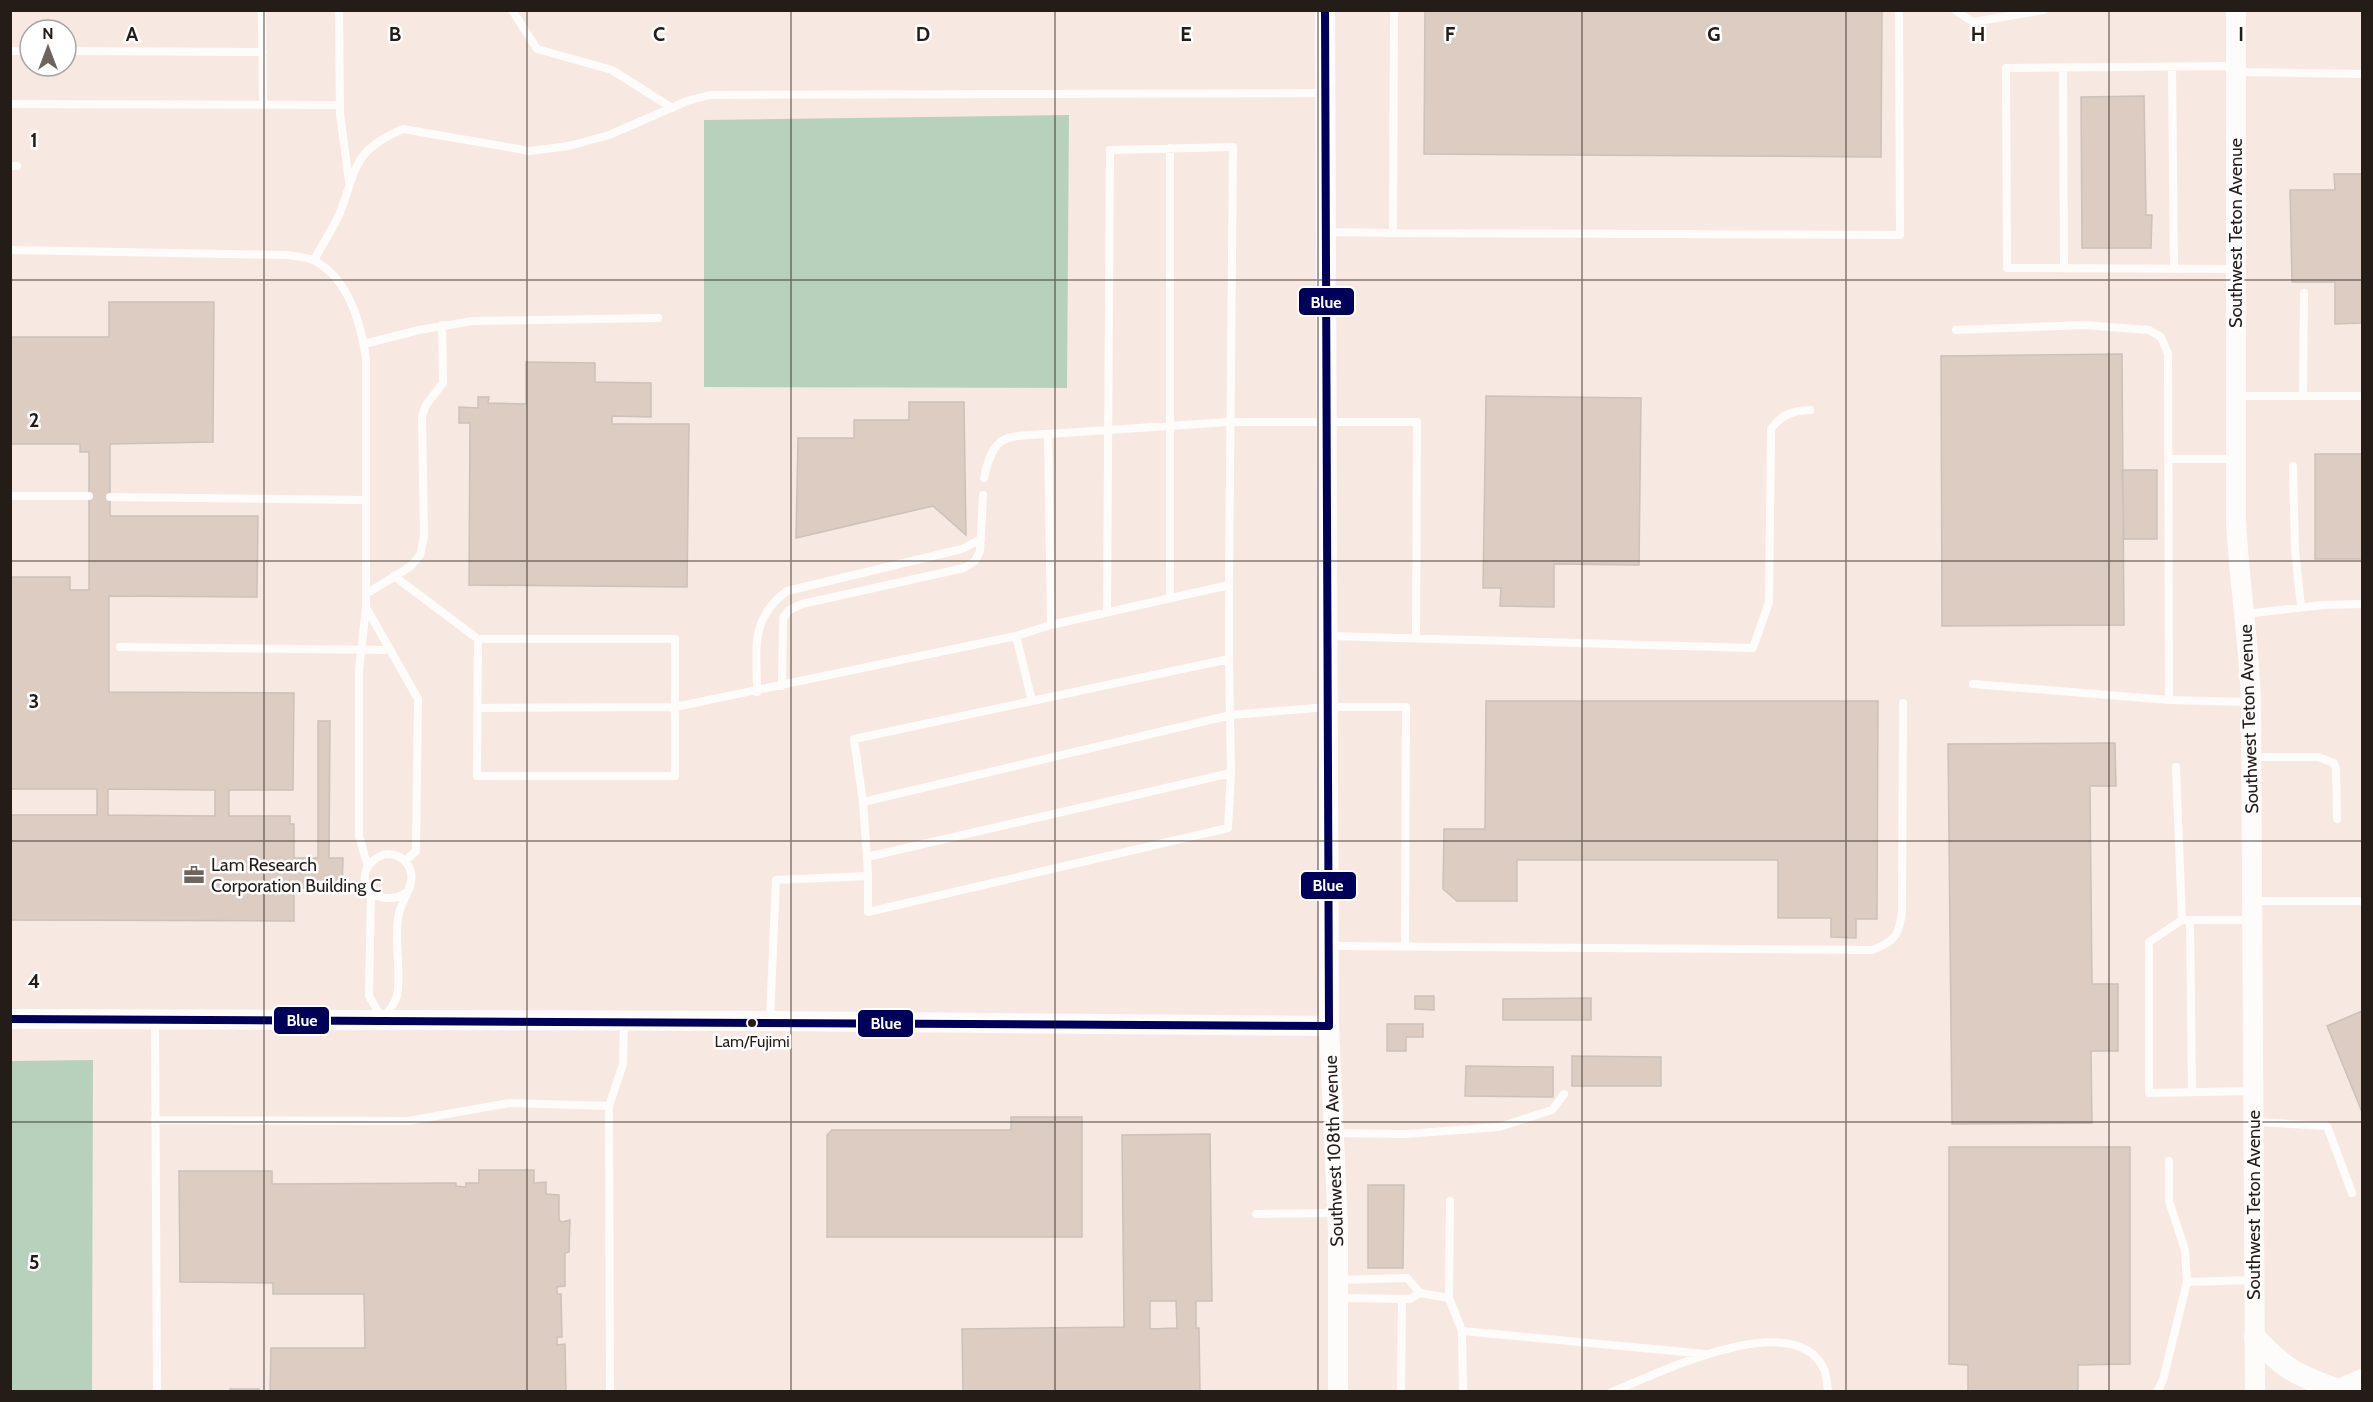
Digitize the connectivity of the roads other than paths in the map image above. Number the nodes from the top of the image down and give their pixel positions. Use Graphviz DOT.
graph roads {
  1 [pos="262,10"];
  2 [pos="339,10"];
  3 [pos="512,10"];
  4 [pos="1324,10"];
  5 [pos="1394,10"];
  6 [pos="1899,10"];
  7 [pos="1955,10"];
  8 [pos="2044,10"];
  9 [pos="2236,10"];
  10 [pos="78,51"];
  11 [pos="263,52"];
  12 [pos="2172,66"];
  13 [pos="2063,68"];
  14 [pos="2236,69"];
  15 [pos="2362,74"];
  16 [pos="1325,93"];
  17 [pos="10,104"];
  18 [pos="263,105"];
  19 [pos="340,105"];
  20 [pos="672,108"];
  21 [pos="1170,148"];
  22 [pos="349,182"];
  23 [pos="1326,232"];
  24 [pos="1393,233"];
  25 [pos="10,250"];
  26 [pos="314,260"];
  27 [pos="2064,268"];
  28 [pos="2174,269"];
  29 [pos="2236,269"];
  30 [pos="2304,293"];
  31 [pos="658,318"];
  32 [pos="442,325"];
  33 [pos="1956,330"];
  34 [pos="364,344"];
  35 [pos="2236,396"];
  36 [pos="2303,396"];
  37 [pos="2362,396"];
  38 [pos="1810,410"];
  39 [pos="1326,421"];
  40 [pos="1229,422"];
  41 [pos="1170,425"];
  42 [pos="1108,429"];
  43 [pos="1048,434"];
  44 [pos="2169,459"];
  45 [pos="2236,459"];
  46 [pos="2294,466"];
  47 [pos="984,478"];
  48 [pos="983,495"];
  49 [pos="10,496"];
  50 [pos="89,496"];
  51 [pos="110,497"];
  52 [pos="365,500"];
  53 [pos="981,539"];
  54 [pos="394,576"];
  55 [pos="1229,585"];
  56 [pos="366,594"];
  57 [pos="1170,598"];
  58 [pos="2362,604"];
  59 [pos="2301,607"];
  60 [pos="366,608"];
  61 [pos="1107,612"];
  62 [pos="2245,614"];
  63 [pos="1051,625"];
  64 [pos="1016,636"];
  65 [pos="1328,636"];
  66 [pos="1416,638"];
  67 [pos="478,639"];
  68 [pos="120,647"];
  69 [pos="362,650"];
  70 [pos="389,650"];
  71 [pos="1229,659"];
  72 [pos="1972,684"];
  73 [pos="782,686"];
  74 [pos="757,692"];
  75 [pos="2169,700"];
  76 [pos="1032,701"];
  77 [pos="2251,702"];
  78 [pos="1903,703"];
  79 [pos="675,707"];
  80 [pos="1328,707"];
  81 [pos="478,708"];
  82 [pos="1231,715"];
  83 [pos="2252,757"];
  84 [pos="2176,766"];
  85 [pos="1231,773"];
  86 [pos="863,802"];
  87 [pos="2337,819"];
  88 [pos="867,857"];
  89 [pos="405,861"];
  90 [pos="368,867"];
  91 [pos="868,876"];
  92 [pos="371,891"];
  93 [pos="407,892"];
  94 [pos="2362,901"];
  95 [pos="2252,911"];
  96 [pos="2186,920"];
  97 [pos="1329,946"];
  98 [pos="1405,947"];
  99 [pos="10,1019"];
  100 [pos="155,1020"];
  101 [pos="383,1020"];
  102 [pos="624,1021"];
  103 [pos="770,1021"];
  104 [pos="1329,1026"];
  105 [pos="2253,1091"];
  106 [pos="2192,1092"];
  107 [pos="1564,1094"];
  108 [pos="609,1106"];
  109 [pos="155,1120"];
  110 [pos="2254,1122"];
  111 [pos="1334,1134"];
  112 [pos="2169,1161"];
  113 [pos="2352,1193"];
  114 [pos="1450,1201"];
  115 [pos="1337,1213"];
  116 [pos="1256,1214"];
  117 [pos="2255,1280"];
  118 [pos="2187,1282"];
  119 [pos="1339,1289"];
  120 [pos="1420,1293"];
  121 [pos="1449,1298"];
  122 [pos="1402,1299"];
  123 [pos="1462,1330"];
  124 [pos="2255,1338"];
  125 [pos="1708,1354"];
  126 [pos="2362,1380"];
  127 [pos="2336,1391"];
  128 [pos="157,1392"];
  129 [pos="610,1392"];
  130 [pos="1338,1392"];
  131 [pos="1401,1392"];
  132 [pos="1462,1392"];
  133 [pos="1612,1392"];
  134 [pos="1828,1392"];
  135 [pos="2157,1392"];
  136 [pos="2255,1392"];
  1 -- 11 [label="lane"];
  2 -- 19 [label="lane"];
  3 -- 20 [label="lane"];
  4 -- 16 [label="street, Southwest 108th Avenue"];
  5 -- 24 [label="lane"];
  6 -- 24 [label="lane"];
  7 -- 8 [label="lane"];
  9 -- 14 [label="street, Southwest Teton Avenue"];
  10 -- 11 [label="lane"];
  11 -- 18 [label="lane"];
  12 -- 13 [label="lane"];
  12 -- 14 [label="lane"];
  12 -- 28 [label="lane"];
  13 -- 27 [label="lane"];
  13 -- 27 [label="lane"];
  14 -- 15 [label="lane"];
  14 -- 29 [label="street, Southwest Teton Avenue"];
  16 -- 20 [label="lane"];
  16 -- 23 [label="street, Southwest 108th Avenue"];
  17 -- 18 [label="lane"];
  18 -- 19 [label="lane"];
  19 -- 22 [label="lane"];
  20 -- 22 [label="lane"];
  21 -- 40 [label="lane"];
  21 -- 41 [label="lane"];
  21 -- 42 [label="lane"];
  22 -- 26 [label="lane"];
  23 -- 24 [label="lane"];
  23 -- 39 [label="street, Southwest 108th Avenue"];
  25 -- 26 [label="lane"];
  26 -- 34 [label="lane"];
  27 -- 28 [label="lane"];
  28 -- 29 [label="lane"];
  29 -- 35 [label="street, Southwest Teton Avenue"];
  30 -- 36 [label="lane"];
  31 -- 32 [label="lane"];
  32 -- 34 [label="lane"];
  32 -- 54 [label="lane"];
  33 -- 44 [label="lane"];
  34 -- 52 [label="lane"];
  35 -- 36 [label="lane"];
  35 -- 45 [label="street, Southwest Teton Avenue"];
  36 -- 37 [label="lane"];
  38 -- 66 [label="lane"];
  39 -- 40 [label="lane"];
  39 -- 65 [label="street, Southwest 108th Avenue"];
  39 -- 66 [label="lane"];
  40 -- 41 [label="lane"];
  40 -- 55 [label="lane"];
  41 -- 42 [label="lane"];
  41 -- 57 [label="lane"];
  42 -- 43 [label="lane"];
  42 -- 61 [label="lane"];
  43 -- 47 [label="lane"];
  43 -- 63 [label="lane"];
  44 -- 45 [label="lane"];
  44 -- 75 [label="lane"];
  45 -- 62 [label="street, Southwest Teton Avenue"];
  46 -- 59 [label="lane"];
  48 -- 53 [label="lane"];
  49 -- 50 [label="lane"];
  51 -- 52 [label="lane"];
  52 -- 56 [label="lane"];
  53 -- 73 [label="lane"];
  53 -- 74 [label="lane"];
  54 -- 56 [label="lane"];
  54 -- 67 [label="lane"];
  55 -- 57 [label="lane"];
  55 -- 71 [label="lane"];
  56 -- 60 [label="lane"];
  57 -- 61 [label="lane"];
  58 -- 59 [label="lane"];
  59 -- 62 [label="lane"];
  60 -- 69 [label="lane"];
  60 -- 70 [label="lane"];
  61 -- 63 [label="lane"];
  62 -- 77 [label="street, Southwest Teton Avenue"];
  63 -- 64 [label="lane"];
  64 -- 73 [label="lane"];
  64 -- 76 [label="lane"];
  65 -- 66 [label="lane"];
  65 -- 80 [label="street, Southwest 108th Avenue"];
  67 -- 79 [label="lane"];
  67 -- 81 [label="lane"];
  68 -- 69 [label="lane"];
  69 -- 70 [label="lane"];
  69 -- 90 [label="lane"];
  70 -- 89 [label="lane"];
  71 -- 76 [label="lane"];
  71 -- 82 [label="lane"];
  72 -- 75 [label="lane"];
  73 -- 74 [label="lane"];
  74 -- 79 [label="lane"];
  75 -- 77 [label="lane"];
  76 -- 86 [label="lane"];
  77 -- 83 [label="street, Southwest Teton Avenue"];
  78 -- 98 [label="lane"];
  79 -- 81 [label="lane"];
  79 -- 81 [label="lane"];
  80 -- 82 [label="lane"];
  80 -- 97 [label="street, Southwest 108th Avenue"];
  80 -- 98 [label="lane"];
  82 -- 85 [label="lane"];
  82 -- 86 [label="lane"];
  83 -- 87 [label="lane"];
  83 -- 95 [label="street, Southwest Teton Avenue"];
  84 -- 96 [label="lane"];
  85 -- 88 [label="lane"];
  85 -- 91 [label="lane"];
  86 -- 88 [label="lane"];
  88 -- 91 [label="lane"];
  89 -- 90 [label="lane"];
  89 -- 93 [label="lane"];
  90 -- 92 [label="lane"];
  91 -- 103 [label="lane"];
  92 -- 93 [label="lane"];
  92 -- 101 [label="lane"];
  93 -- 101 [label="lane"];
  94 -- 95 [label="lane"];
  95 -- 96 [label="lane"];
  95 -- 105 [label="street, Southwest Teton Avenue"];
  96 -- 106 [label="lane"];
  96 -- 106 [label="lane"];
  97 -- 98 [label="lane"];
  97 -- 104 [label="street, Southwest 108th Avenue"];
  99 -- 100 [label="street"];
  100 -- 101 [label="street"];
  100 -- 109 [label="lane"];
  101 -- 102 [label="street"];
  102 -- 103 [label="street"];
  102 -- 108 [label="lane"];
  103 -- 104 [label="street"];
  104 -- 111 [label="street, Southwest 108th Avenue"];
  105 -- 106 [label="lane"];
  105 -- 110 [label="street, Southwest Teton Avenue"];
  107 -- 111 [label="lane"];
  108 -- 109 [label="lane"];
  108 -- 129 [label="lane"];
  109 -- 128 [label="lane"];
  110 -- 113 [label="lane"];
  110 -- 117 [label="street, Southwest Teton Avenue"];
  111 -- 115 [label="street, Southwest 108th Avenue"];
  112 -- 118 [label="lane"];
  114 -- 121 [label="lane"];
  115 -- 116 [label="lane"];
  115 -- 119 [label="street, Southwest 108th Avenue"];
  117 -- 118 [label="lane"];
  117 -- 124 [label="street, Southwest Teton Avenue"];
  118 -- 135 [label="lane"];
  119 -- 120 [label="lane"];
  119 -- 122 [label="lane"];
  119 -- 130 [label="street, Southwest 108th Avenue"];
  120 -- 121 [label="lane"];
  120 -- 122 [label="lane"];
  121 -- 123 [label="lane"];
  122 -- 131 [label="lane"];
  123 -- 125 [label="lane"];
  123 -- 132 [label="lane"];
  124 -- 127 [label="main road"];
  124 -- 136 [label="street, Southwest Teton Avenue"];
  125 -- 133 [label="lane"];
  125 -- 134 [label="lane"];
  126 -- 127 [label="main road"];
}
